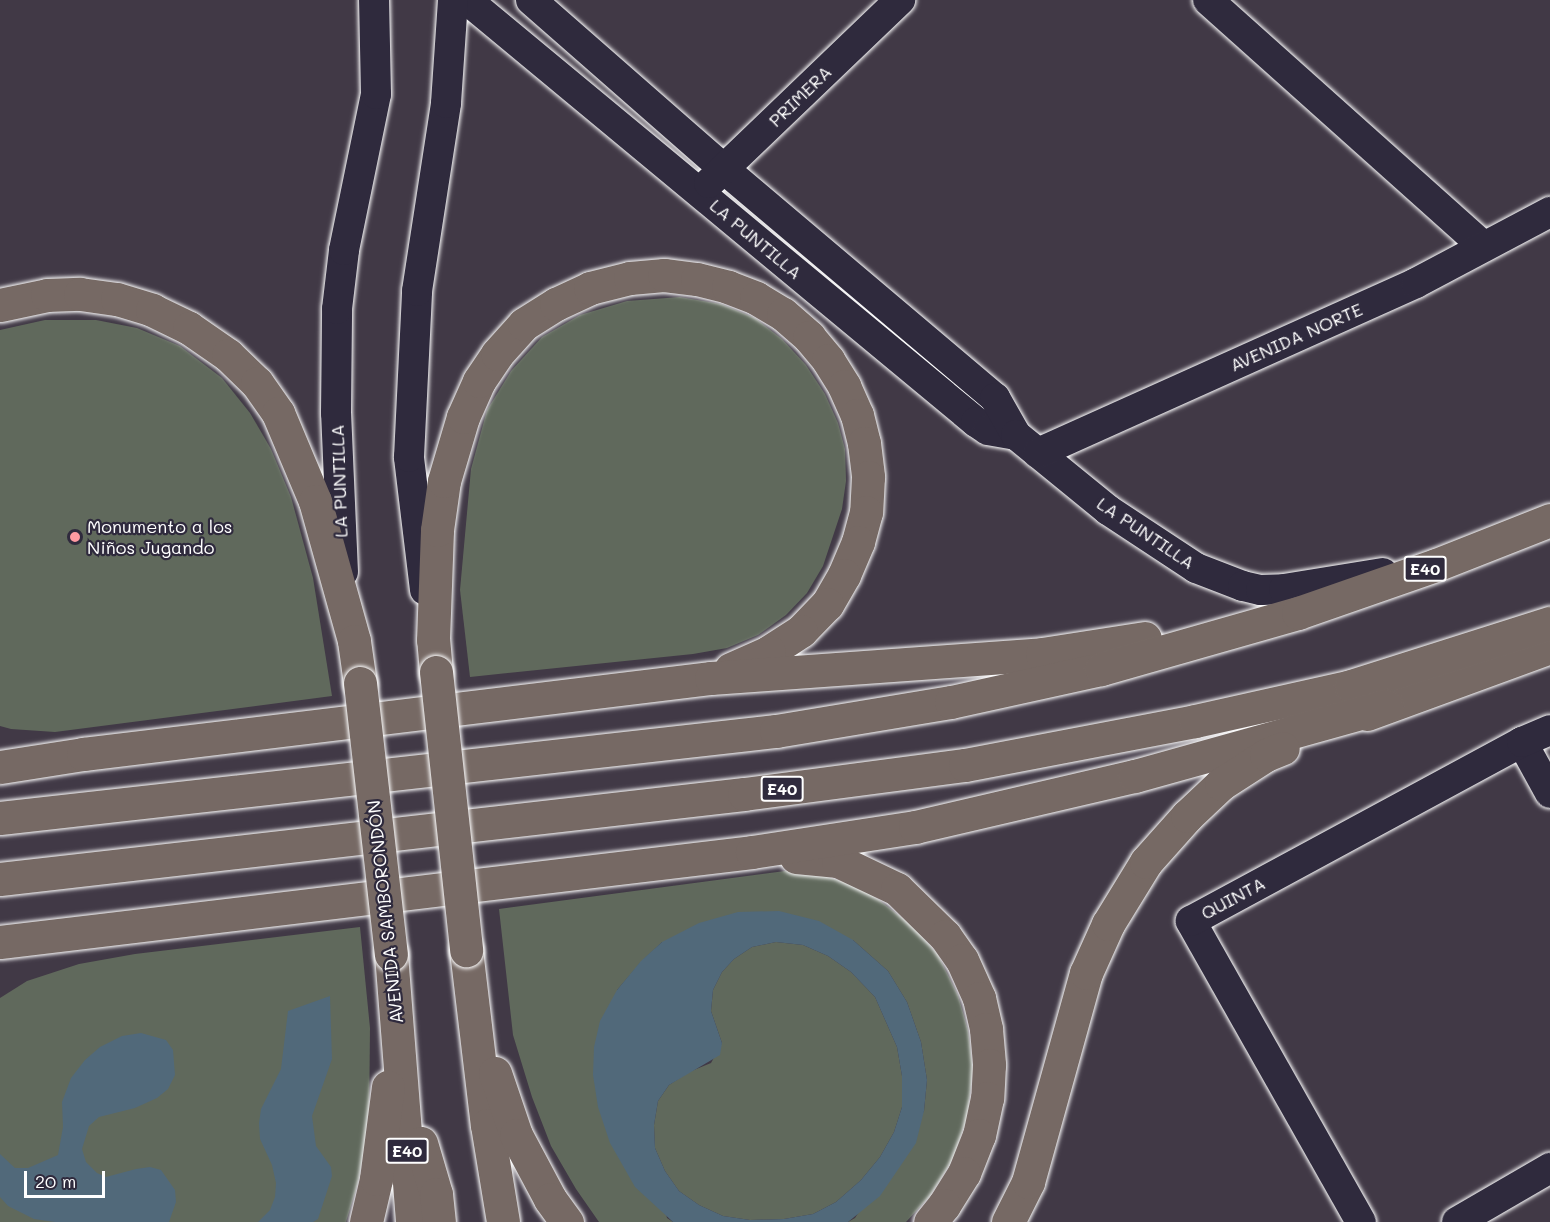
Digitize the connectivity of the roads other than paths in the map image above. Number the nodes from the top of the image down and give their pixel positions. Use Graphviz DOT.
graph roads {
  1 [pos="453,0"];
  2 [pos="467,0"];
  3 [pos="531,0"];
  4 [pos="900,0"];
  5 [pos="1208,0"];
  6 [pos="375,1"];
  7 [pos="502,29"];
  8 [pos="449,57"];
  9 [pos="724,169"];
  10 [pos="700,192"];
  11 [pos="1550,212"];
  12 [pos="1483,246"];
  13 [pos="0,305"];
  14 [pos="1027,444"];
  15 [pos="1550,520"];
  16 [pos="1436,565"];
  17 [pos="344,603"];
  18 [pos="1298,613"];
  19 [pos="1550,623"];
  20 [pos="1550,647"];
  21 [pos="434,656"];
  22 [pos="711,678"];
  23 [pos="1386,706"];
  24 [pos="1550,730"];
  25 [pos="1522,741"];
  26 [pos="0,747"];
  27 [pos="83,754"];
  28 [pos="0,767"];
  29 [pos="1550,793"];
  30 [pos="0,818"];
  31 [pos="752,852"];
  32 [pos="0,879"];
  33 [pos="119,928"];
  34 [pos="0,942"];
  35 [pos="0,963"];
  36 [pos="475,1010"];
  37 [pos="395,1016"];
  38 [pos="402,1081"];
  39 [pos="487,1125"];
  40 [pos="1550,1168"];
  41 [pos="366,1222"];
  42 [pos="412,1222"];
  43 [pos="439,1222"];
  44 [pos="488,1222"];
  45 [pos="503,1222"];
  46 [pos="567,1222"];
  47 [pos="930,1222"];
  48 [pos="1008,1222"];
  49 [pos="1361,1222"];
  50 [pos="1457,1222"];
  1 -- 8 [label="street"];
  2 -- 7 [label="street, LA PUNTILLA"];
  3 -- 9 [label="street, LA PUNTILLA"];
  4 -- 9 [label="street, PRIMERA"];
  5 -- 12 [label="street"];
  6 -- 17 [label="street, LA PUNTILLA"];
  7 -- 8 [label="street"];
  7 -- 10 [label="street, LA PUNTILLA"];
  8 -- 21 [label="street"];
  9 -- 10 [label="street, PRIMERA"];
  9 -- 14 [label="street, LA PUNTILLA"];
  10 -- 14 [label="street, LA PUNTILLA"];
  11 -- 12 [label="street, AVENIDA NORTE"];
  12 -- 14 [label="street, AVENIDA NORTE"];
  13 -- 17 [label="highway, AVENIDA SAMBORONDÓN"];
  14 -- 16 [label="street, LA PUNTILLA"];
  15 -- 16 [label="highway, E40"];
  16 -- 18 [label="highway, E40"];
  17 -- 37 [label="highway, AVENIDA SAMBORONDÓN / E40, bridge"];
  18 -- 22 [label="highway"];
  18 -- 30 [label="highway, E40"];
  19 -- 32 [label="highway, E40"];
  20 -- 23 [label="highway"];
  21 -- 22 [label="highway"];
  21 -- 36 [label="highway, bridge"];
  22 -- 27 [label="highway"];
  23 -- 31 [label="highway"];
  23 -- 48 [label="highway"];
  24 -- 25 [label="street, QUINTA"];
  25 -- 29 [label="street"];
  25 -- 49 [label="street, QUINTA"];
  26 -- 27 [label="highway"];
  27 -- 28 [label="highway"];
  31 -- 33 [label="highway"];
  31 -- 47 [label="highway"];
  33 -- 34 [label="highway"];
  33 -- 35 [label="highway"];
  36 -- 39 [label="highway"];
  36 -- 46 [label="highway"];
  37 -- 38 [label="highway, AVENIDA SAMBORONDÓN / E40"];
  37 -- 41 [label="highway"];
  38 -- 42 [label="highway, AVENIDA SAMBORONDÓN / E40"];
  38 -- 43 [label="highway"];
  39 -- 44 [label="highway"];
  39 -- 45 [label="highway"];
  40 -- 50 [label="street"];
}
